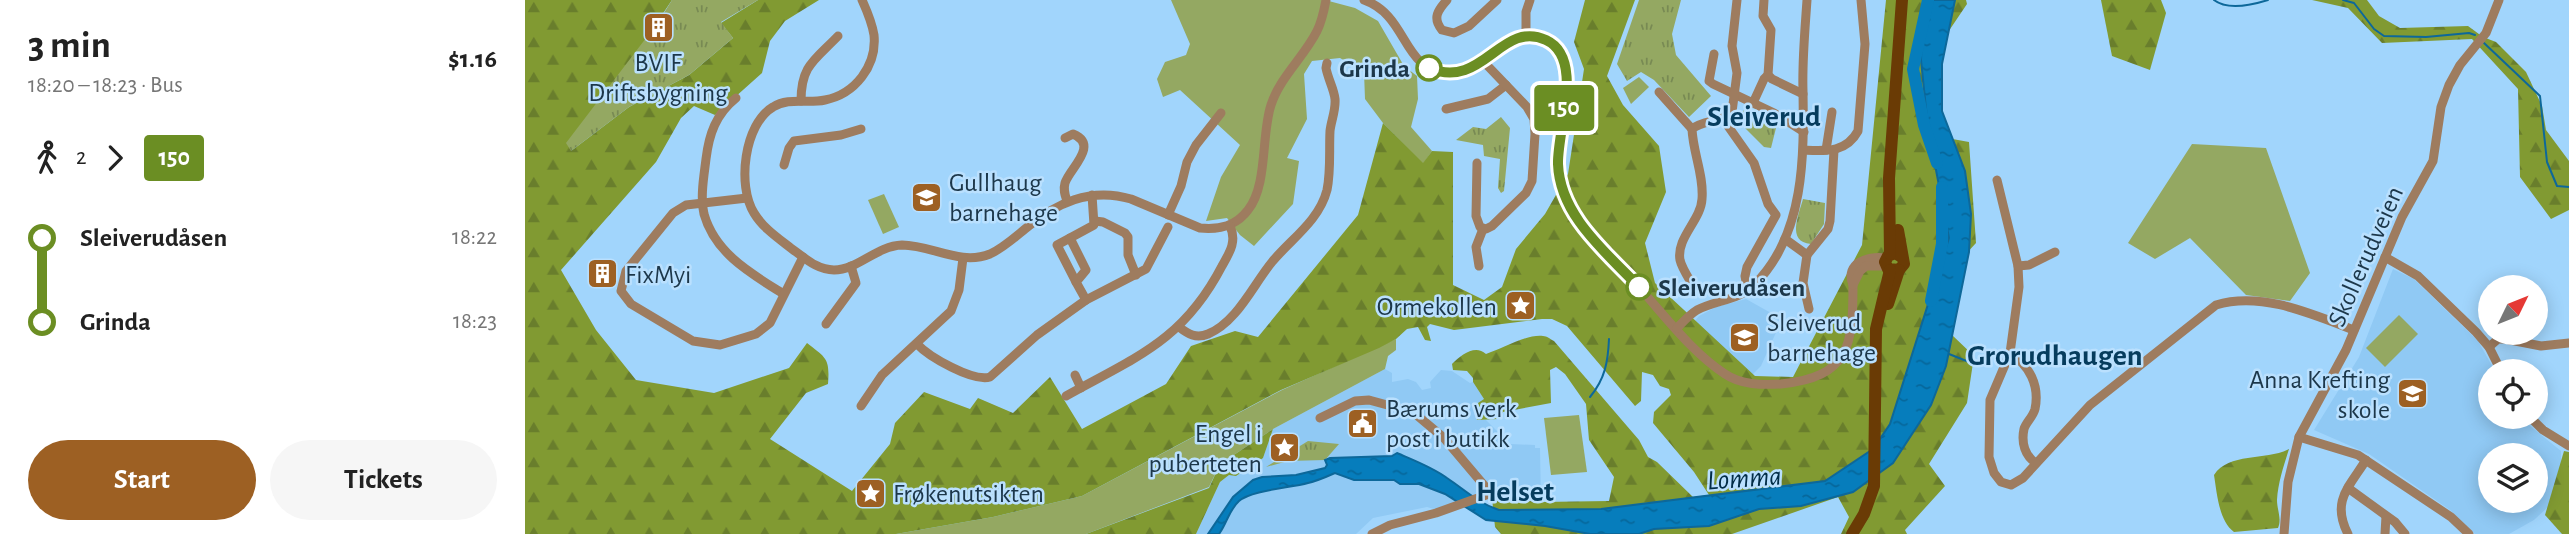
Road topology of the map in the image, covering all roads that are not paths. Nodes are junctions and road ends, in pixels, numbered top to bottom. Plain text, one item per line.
1 (862, 0) edge
2 (1326, 0) edge
3 (1364, 0) edge
4 (1447, 0) edge
5 (1497, 0) edge
6 (1530, 0) edge
7 (1737, 0) edge
8 (1764, 0) edge
9 (1807, 0) edge
10 (1861, 0) edge
11 (1902, 0) edge
12 (2499, 0) edge
13 (838, 36) dead end
14 (1526, 36) junction
15 (1714, 54) dead end
16 (1483, 61) junction
17 (1327, 63) dead end
18 (1768, 75) junction
19 (1506, 85) junction
20 (1659, 92) dead end
21 (1733, 94) junction
22 (1803, 94) junction
23 (736, 98) dead end
24 (801, 101) junction
25 (1753, 103) junction
26 (1446, 109) dead end
27 (1832, 112) dead end
28 (1221, 113) dead end
29 (1723, 119) junction
30 (861, 129) dead end
31 (1692, 129) junction
32 (1804, 132) junction
33 (1065, 138) dead end
34 (1804, 150) junction
35 (1830, 150) junction
36 (1477, 163) dead end
37 (784, 165) dead end
38 (1997, 180) dead end
39 (1092, 195) junction
40 (747, 198) junction
41 (1067, 201) junction
42 (703, 203) junction
43 (1168, 215) junction
44 (1095, 221) junction
45 (1230, 226) junction
46 (1168, 227) dead end
47 (1483, 229) junction
48 (1070, 238) junction
49 (1785, 239) junction
50 (2055, 252) dead end
51 (1807, 255) junction
52 (803, 257) junction
53 (2385, 257) junction
54 (963, 258) junction
55 (1892, 263) junction
56 (851, 266) junction
57 (1479, 266) dead end
58 (2018, 266) junction
59 (1136, 275) junction
60 (1076, 282) junction
61 (1695, 289) dead end
62 (1748, 291) junction
63 (782, 293) junction
64 (1086, 300) junction
65 (1809, 309) dead end
66 (826, 324) dead end
67 (1179, 327) junction
68 (1677, 328) junction
69 (2354, 330) junction
70 (917, 344) junction
71 (2489, 346) junction
72 (2568, 346) edge
73 (2010, 352) junction
74 (2495, 359) edge
75 (1075, 375) dead end
76 (1081, 388) junction
77 (1066, 396) dead end
78 (861, 406) dead end
79 (1319, 418) dead end
80 (2542, 429) edge
81 (2299, 436) junction
82 (2569, 446) edge
83 (2366, 460) junction
84 (2036, 463) junction
85 (2348, 488) junction
86 (2386, 516) junction
87 (1372, 534) edge
88 (1852, 534) edge
89 (2284, 534) edge
90 (2348, 534) edge
91 (2385, 534) edge
92 (2405, 534) edge
93 (2469, 534) edge

1 - 24 street
2 - 45 street
3 - 16 street
4 - 5 street
6 - 14 street
7 - 21 street
8 - 18 street
9 - 22 street
10 - 35 street
11 - 55 main road
12 - 53 street, Skollerudveien
13 - 24 street
14 - 16 street
14 - 68 street
15 - 21 street
16 - 19 street
17 - 67 street
18 - 22 street
18 - 25 street
19 - 26 street
19 - 47 street
20 - 31 street
21 - 25 street
21 - 29 street
22 - 32 street
23 - 42 street
24 - 40 street
25 - 32 street
27 - 35 street
28 - 43 street
29 - 31 street
29 - 62 street
30 - 37 street
31 - 61 street
32 - 34 street
33 - 41 street
34 - 35 street
34 - 49 street
35 - 51 street
36 - 47 street
38 - 58 street
39 - 41 street
39 - 43 street
39 - 44 street
40 - 42 street
40 - 52 street
41 - 54 street
42 - 63 street
42 - 63 street
43 - 45 street
44 - 48 street
44 - 59 street
45 - 67 street
46 - 59 street
47 - 57 street
48 - 60 street
48 - 60 street
49 - 51 street
49 - 62 street
50 - 58 street
51 - 65 street
52 - 56 street
52 - 63 street
53 - 69 street, Skollerudveien
53 - 71 street
54 - 56 street
54 - 70 street
55 - 68 street
55 - 88 main road
56 - 66 street
58 - 73 street
59 - 64 street
60 - 64 street
62 - 68 street
64 - 70 street
67 - 76 street
69 - 81 street, Skollerudveien
69 - 84 street
70 - 78 street
71 - 72 street
71 - 74 street
73 - 84 street
73 - 84 street
75 - 76 street
76 - 77 street
79 - 87 street
80 - 82 street
81 - 83 street
81 - 89 street, Skollerudveien
83 - 85 street
83 - 93 street
85 - 86 street
85 - 90 street
86 - 91 street
86 - 92 street

